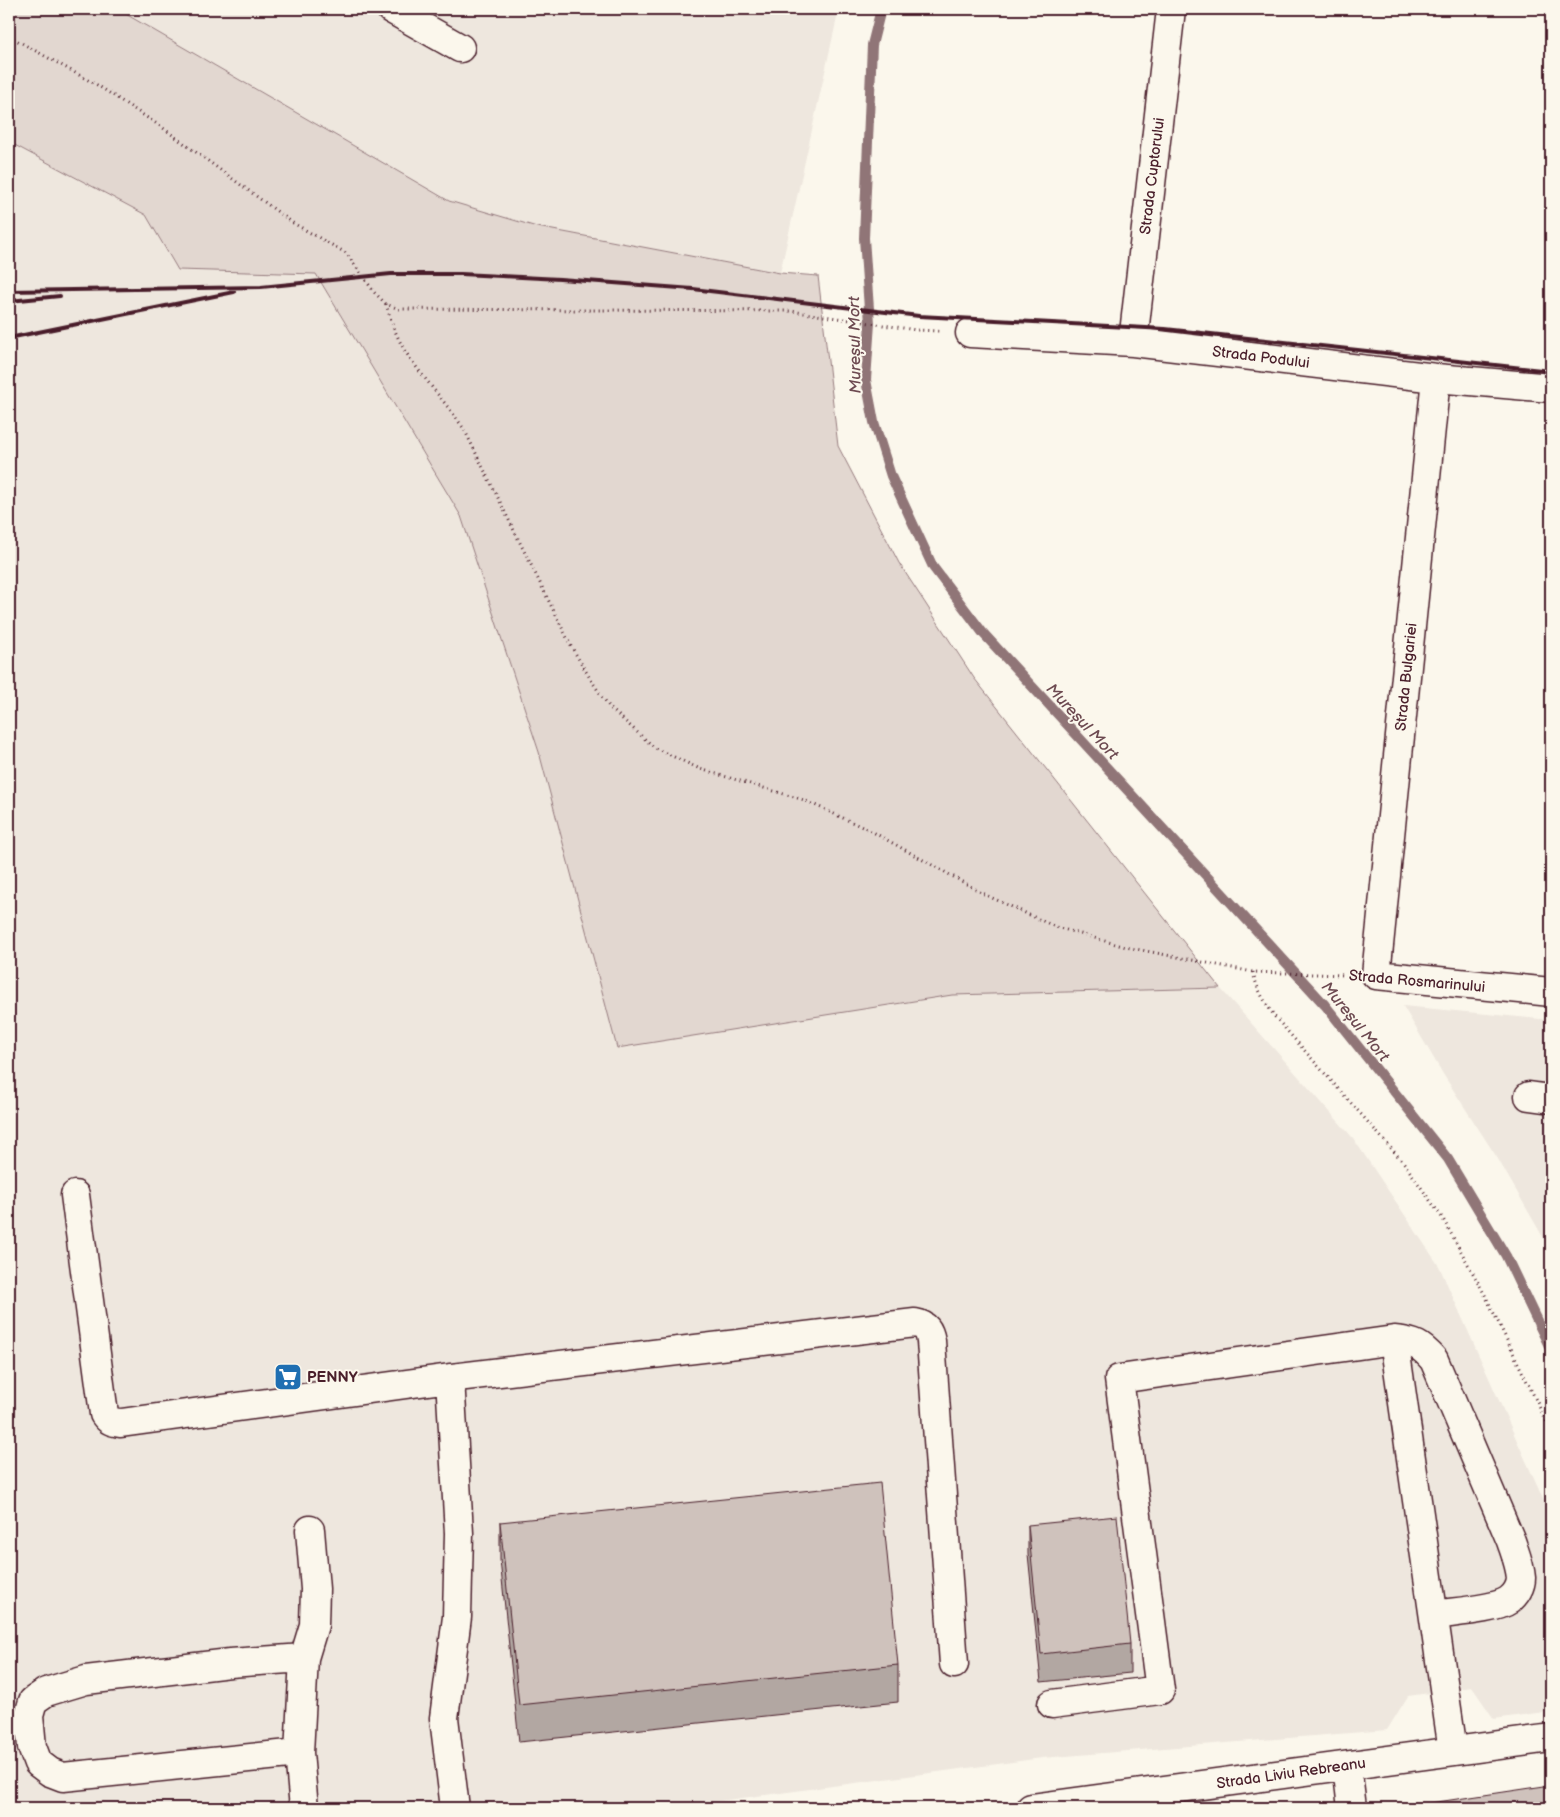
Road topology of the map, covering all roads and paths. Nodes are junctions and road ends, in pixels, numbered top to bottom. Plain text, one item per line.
1 (391, 9) edge
2 (1171, 9) edge
3 (9, 36) edge
4 (460, 48) dead end
5 (386, 304) junction
6 (970, 333) joint
7 (1133, 342) junction
8 (1436, 378) junction
9 (1551, 388) edge
10 (1253, 972) junction
11 (1376, 975) junction
12 (1551, 992) edge
13 (75, 1195) dead end
14 (1394, 1340) junction
15 (450, 1378) junction
16 (1551, 1431) edge
17 (310, 1530) dead end
18 (1434, 1615) junction
19 (304, 1658) junction
20 (954, 1664) dead end
21 (1052, 1704) dead end
22 (1551, 1738) edge
23 (1453, 1751) junction
24 (299, 1753) junction
25 (1347, 1766) junction
26 (304, 1808) edge
27 (455, 1808) edge
28 (1031, 1808) edge
29 (1352, 1808) edge

1 - 4 street
2 - 7 street, Strada Cuptorului
3 - 5 path
5 - 6 path
5 - 10 path, Strada Rosmarinului
6 - 7 street, Strada Podului
7 - 8 street, Strada Podului
8 - 9 street, Strada Podului
8 - 11 street, Strada Bulgariei
10 - 11 path, Strada Rosmarinului
10 - 16 path
11 - 12 street, Strada Rosmarinului
13 - 15 street
14 - 18 street
14 - 18 street
14 - 21 street
15 - 20 street
15 - 27 street
17 - 19 street
18 - 23 street
19 - 24 street
19 - 24 street
22 - 23 street, Strada Liviu Rebreanu
23 - 25 street, Strada Liviu Rebreanu
24 - 26 street
25 - 28 street, Strada Liviu Rebreanu
25 - 29 street

